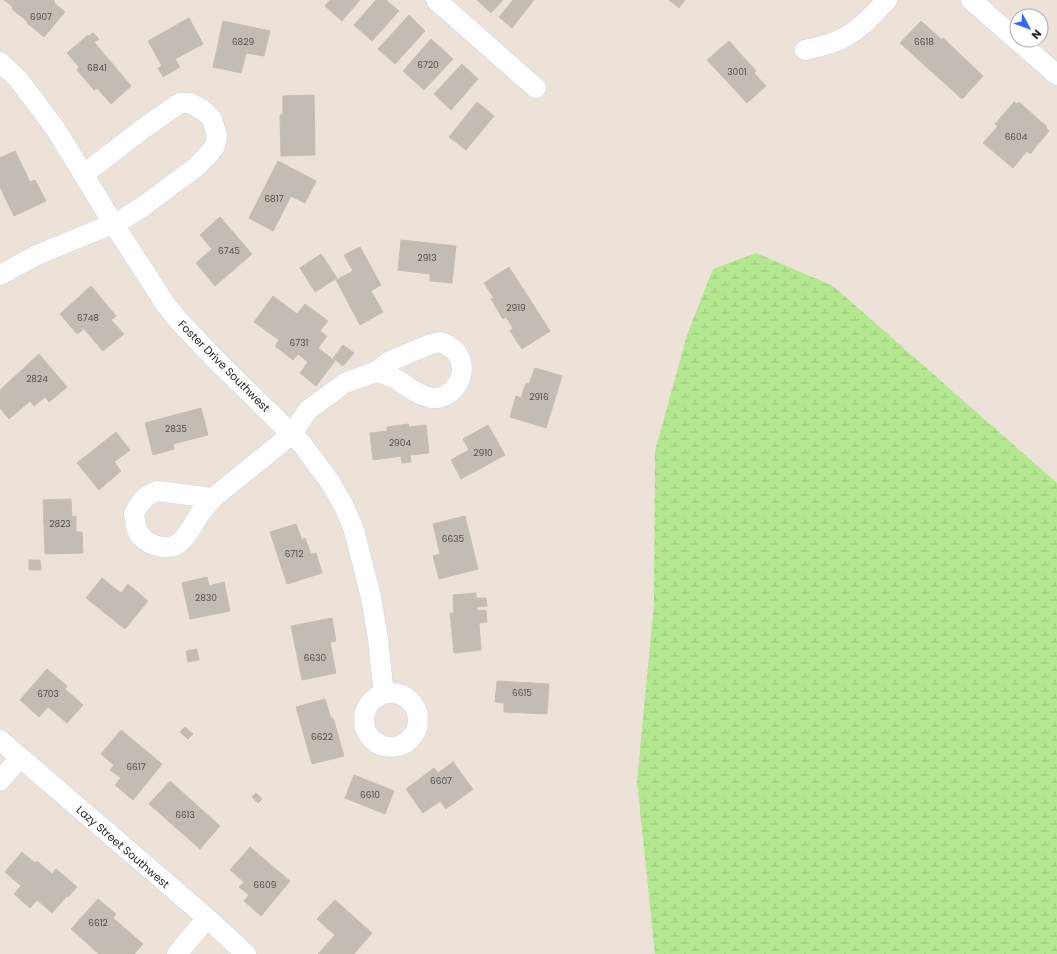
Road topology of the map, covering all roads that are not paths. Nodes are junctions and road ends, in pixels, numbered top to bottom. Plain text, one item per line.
1 (436, 0) edge
2 (887, 0) edge
3 (972, 0) edge
4 (805, 50) dead end
5 (0, 62) edge
6 (1057, 75) edge
7 (536, 88) dead end
8 (84, 174) junction
9 (113, 223) junction
10 (0, 275) edge
11 (375, 372) dead end
12 (292, 434) junction
13 (213, 498) dead end
14 (384, 694) dead end
15 (0, 740) edge
16 (20, 758) junction
17 (0, 781) edge
18 (207, 918) junction
19 (177, 954) edge
20 (246, 954) edge

1 - 7 street
2 - 4 street
3 - 6 street
5 - 8 street, Foster Drive Southwest
8 - 9 street, Foster Drive Southwest
8 - 9 street
9 - 10 street
9 - 12 street, Foster Drive Southwest
11 - 12 street
12 - 13 street
12 - 14 street, Foster Drive Southwest
15 - 16 street, Lazy Street Southwest
16 - 17 street
16 - 18 street, Lazy Street Southwest
18 - 19 street
18 - 20 street, Lazy Street Southwest

